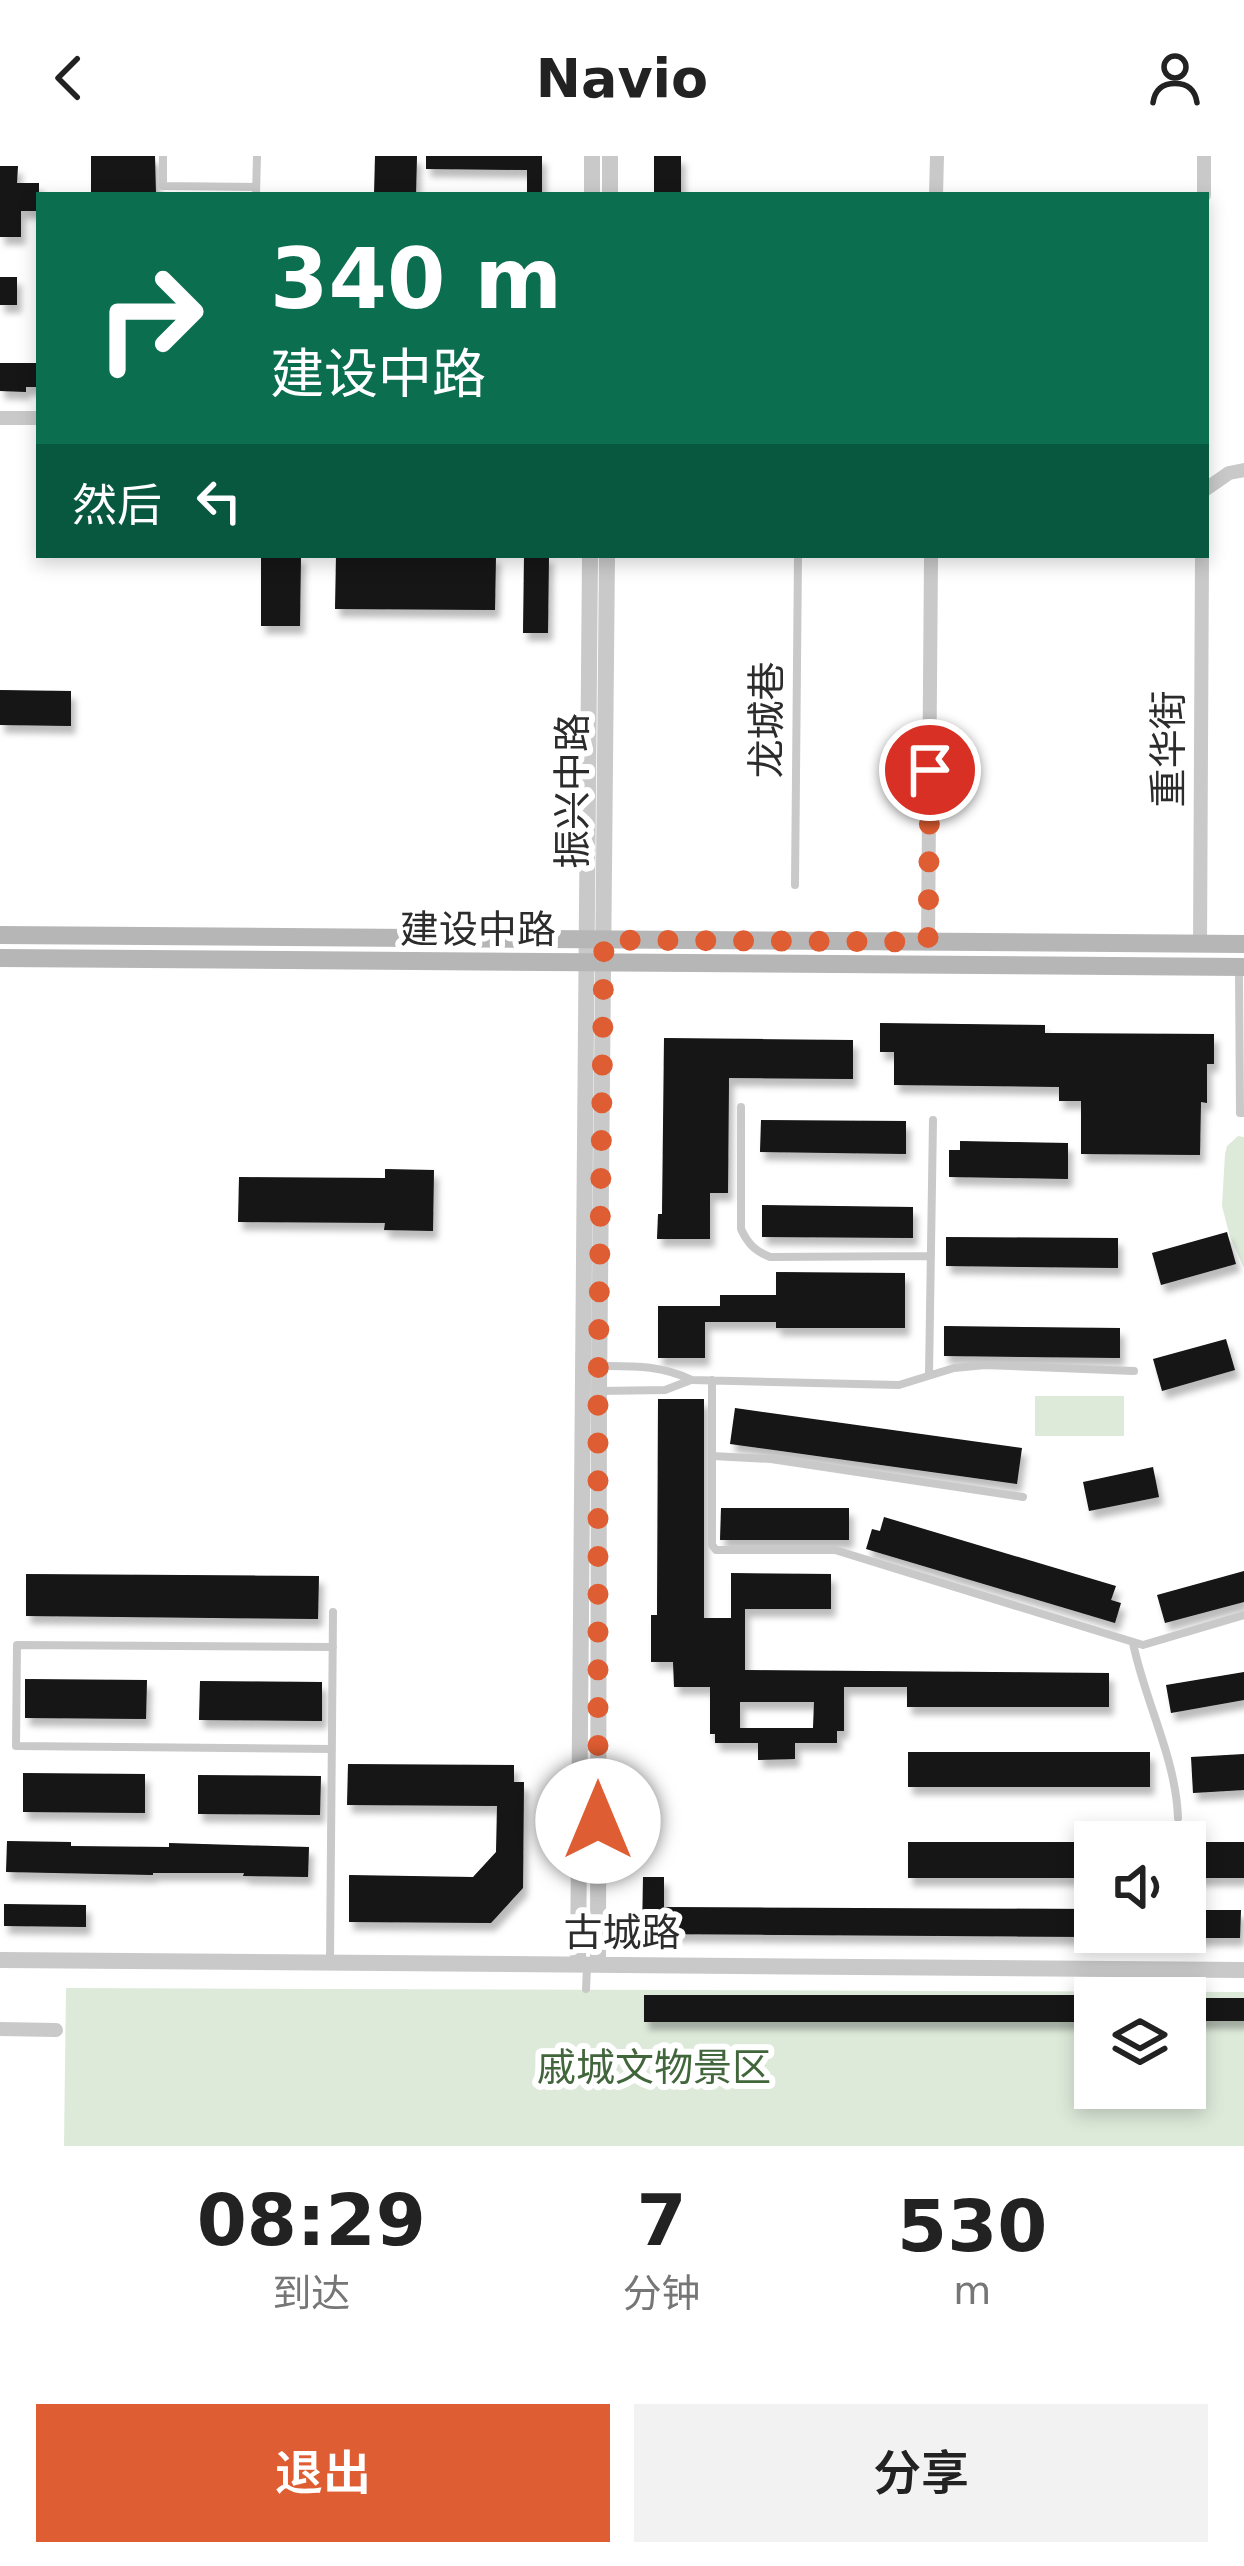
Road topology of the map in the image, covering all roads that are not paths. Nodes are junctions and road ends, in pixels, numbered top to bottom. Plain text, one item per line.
1 (163, 156) edge
2 (256, 156) edge
3 (592, 156) edge
4 (610, 156) edge
5 (937, 156) edge
6 (1204, 156) edge
7 (256, 191) edge
8 (592, 192) edge
9 (610, 192) edge
10 (936, 192) edge
11 (1204, 192) edge
12 (0, 418) edge
13 (36, 418) edge
14 (1244, 470) edge
15 (1209, 487) edge
16 (590, 558) edge
17 (607, 558) edge
18 (797, 558) edge
19 (931, 558) edge
20 (1202, 558) edge
21 (795, 885) dead end
22 (0, 935) edge
23 (596, 940) junction
24 (928, 942) junction
25 (1200, 944) junction
26 (1244, 944) edge
27 (0, 958) edge
28 (595, 962) junction
29 (1242, 968) edge
30 (741, 1107) dead end
31 (1243, 1114) edge
32 (933, 1120) dead end
33 (931, 1256) junction
34 (599, 1366) junction
35 (1134, 1371) dead end
36 (929, 1375) junction
37 (692, 1380) junction
38 (712, 1380) junction
39 (598, 1391) junction
40 (712, 1456) junction
41 (1023, 1497) dead end
42 (333, 1612) dead end
43 (1244, 1615) edge
44 (1133, 1642) junction
45 (333, 1647) junction
46 (332, 1749) junction
47 (1178, 1819) dead end
48 (0, 1960) edge
49 (330, 1962) junction
50 (588, 1964) junction
51 (1244, 1970) edge
52 (586, 1989) dead end
53 (0, 2029) edge
54 (56, 2030) dead end

1 - 7 lane
2 - 7 lane
3 - 8 street
4 - 9 street
5 - 10 street
6 - 11 street
12 - 13 street
14 - 15 street
16 - 23 street, 振兴中路
17 - 23 street, 振兴中路
18 - 21 lane, 龙城巷
19 - 24 street
20 - 25 street, 重华街
22 - 23 main road, 建设中路
23 - 24 main road, 建设中路
23 - 28 street, 振兴中路
24 - 25 main road, 建设中路
25 - 26 main road, 建设中路
27 - 28 main road, 建设中路
28 - 29 main road, 建设中路
28 - 34 street, 振兴中路
28 - 50 street, 振兴中路
29 - 31 lane
30 - 33 lane
32 - 33 lane
33 - 36 lane
34 - 37 lane
34 - 39 street, 振兴中路
35 - 36 lane
36 - 38 lane
37 - 38 lane
37 - 39 lane
38 - 40 lane
39 - 50 street, 振兴中路
40 - 41 lane
40 - 44 lane
42 - 45 lane
43 - 44 lane
44 - 47 lane
45 - 46 lane
45 - 46 lane
46 - 49 lane
48 - 49 street, 古城路
49 - 50 street, 古城路
50 - 51 street, 古城路
50 - 52 lane
53 - 54 street

